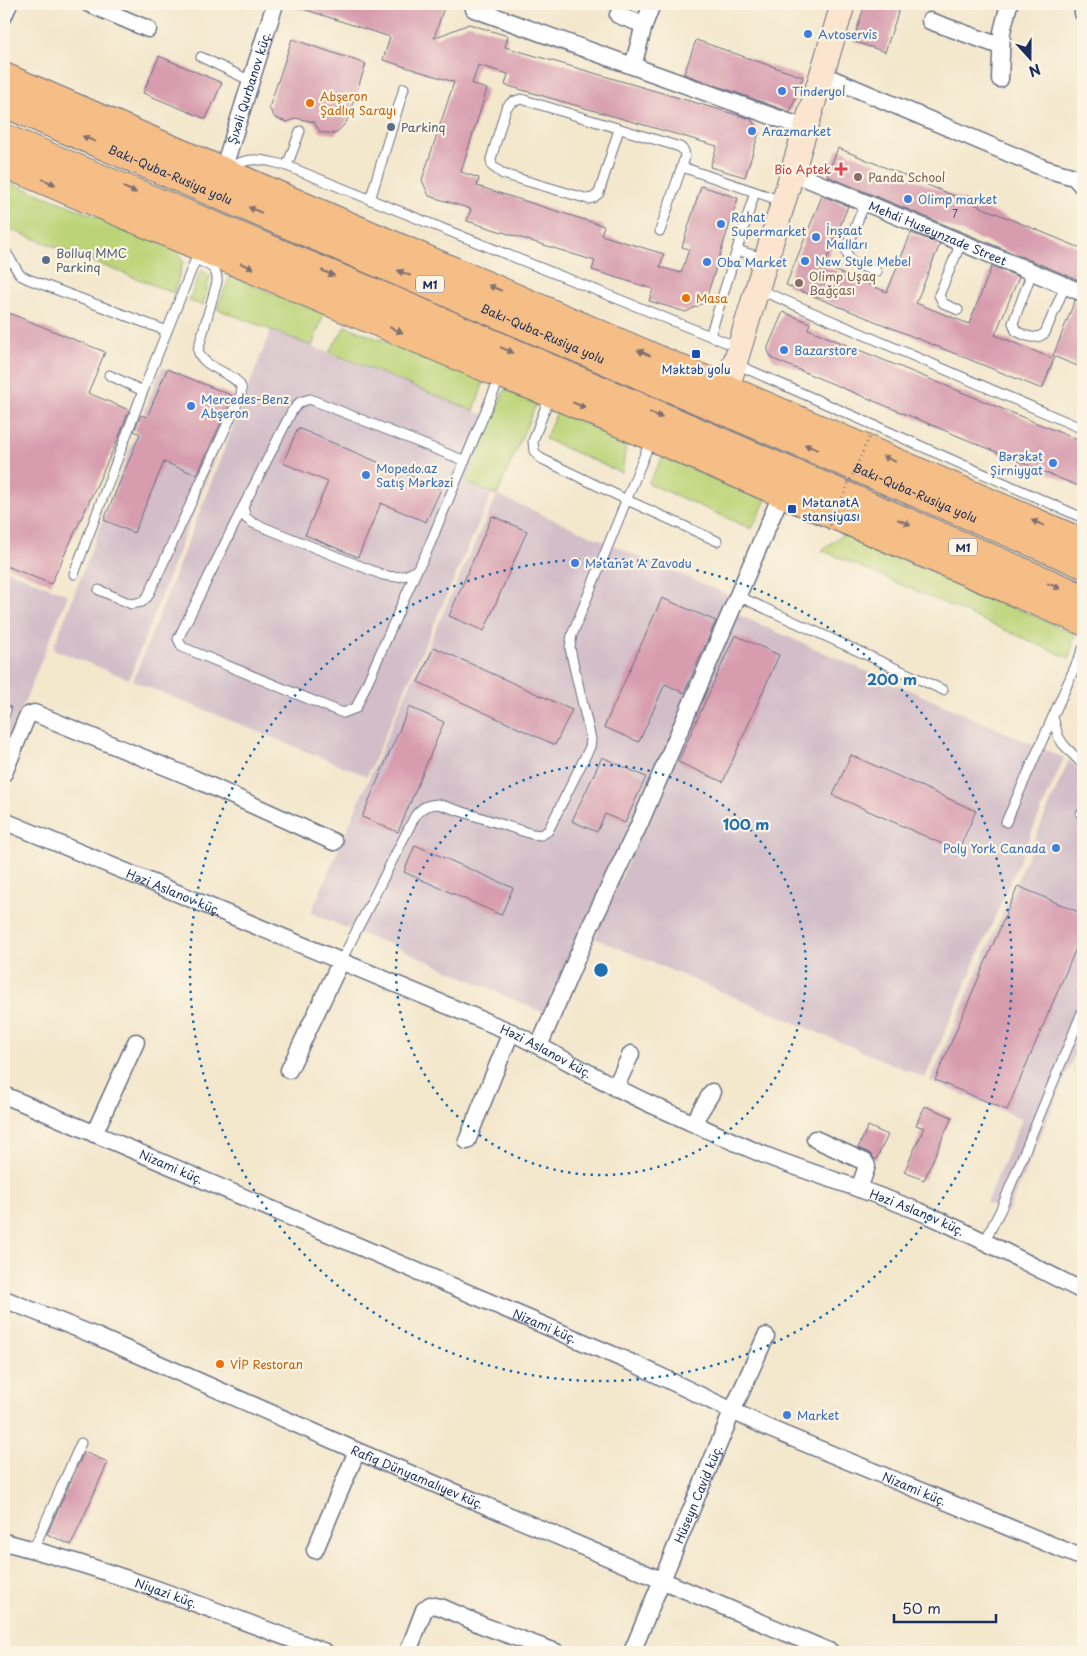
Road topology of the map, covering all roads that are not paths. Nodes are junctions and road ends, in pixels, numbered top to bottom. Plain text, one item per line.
1 (9, 4) edge
2 (89, 4) edge
3 (275, 4) edge
4 (652, 4) edge
5 (843, 4) edge
6 (1009, 4) edge
7 (1083, 4) edge
8 (474, 9) dead end
9 (1083, 13) edge
10 (4, 14) edge
11 (618, 15) dead end
12 (930, 21) dead end
13 (644, 25) junction
14 (148, 29) dead end
15 (1000, 46) junction
16 (201, 57) dead end
17 (633, 66) junction
18 (821, 74) junction
19 (4, 77) edge
20 (1000, 79) dead end
21 (251, 81) junction
22 (404, 88) dead end
23 (4, 103) edge
24 (805, 128) junction
25 (619, 129) junction
26 (300, 131) dead end
27 (4, 138) edge
28 (4, 163) edge
29 (287, 166) junction
30 (682, 167) junction
31 (223, 170) junction
32 (791, 172) junction
33 (1083, 187) edge
34 (755, 192) junction
35 (370, 200) junction
36 (783, 201) junction
37 (865, 203) junction
38 (660, 231) dead end
39 (232, 233) junction
40 (961, 243) junction
41 (4, 249) edge
42 (737, 250) junction
43 (198, 253) junction
44 (766, 259) junction
45 (876, 272) dead end
46 (1032, 272) junction
47 (1066, 286) junction
48 (758, 289) junction
49 (1083, 293) edge
50 (344, 308) junction
51 (958, 310) dead end
52 (167, 331) junction
53 (710, 336) junction
54 (738, 355) junction
55 (501, 374) junction
56 (109, 375) dead end
57 (727, 390) junction
58 (143, 391) junction
59 (551, 393) junction
60 (1083, 430) edge
61 (652, 436) junction
62 (465, 461) junction
63 (782, 493) junction
64 (627, 500) junction
65 (243, 507) junction
66 (1083, 518) edge
67 (718, 541) dead end
68 (1083, 543) edge
69 (1083, 564) edge
70 (417, 569) junction
71 (74, 574) dead end
72 (98, 590) dead end
73 (738, 596) junction
74 (1083, 598) edge
75 (1083, 621) edge
76 (1083, 649) edge
77 (943, 690) dead end
78 (1053, 716) junction
79 (1083, 765) edge
80 (4, 773) edge
81 (4, 821) edge
82 (1006, 822) dead end
83 (334, 842) dead end
84 (341, 961) junction
85 (1083, 1010) edge
86 (511, 1032) junction
87 (136, 1042) dead end
88 (539, 1046) junction
89 (631, 1054) dead end
90 (289, 1070) dead end
91 (615, 1088) junction
92 (712, 1092) dead end
93 (4, 1095) edge
94 (693, 1123) junction
95 (94, 1134) junction
96 (815, 1139) dead end
97 (467, 1141) dead end
98 (859, 1189) junction
99 (985, 1241) junction
100 (1083, 1291) edge
101 (4, 1299) edge
102 (766, 1336) dead end
103 (732, 1412) junction
104 (81, 1443) dead end
105 (357, 1451) junction
106 (4, 1542) edge
107 (33, 1550) junction
108 (315, 1550) dead end
109 (1083, 1558) edge
110 (662, 1582) junction
111 (325, 1652) edge
112 (408, 1652) edge
113 (556, 1652) edge
114 (632, 1652) edge
115 (831, 1652) edge

1 - 10 street
2 - 14 street
3 - 21 street, Şıxəli Qurbanov küç.
4 - 13 street
5 - 18 street
6 - 15 street
7 - 9 street
8 - 17 street
11 - 13 street
12 - 15 street
13 - 17 street
15 - 20 street
16 - 21 lane
17 - 24 street
18 - 24 street
18 - 33 street
19 - 31 highway
21 - 31 street, Şıxəli Qurbanov küç.
22 - 35 lane
69 -> 23 highway, Bakı-Quba-Rusiya yolu / M1
24 - 32 street
25 - 25 lane
25 - 30 lane
26 - 29 lane
27 -> 39 highway, M1
28 -> 43 highway
29 - 31 lane
29 - 35 lane
30 - 34 lane
30 - 38 lane
57 -> 31 highway
32 - 36 street
32 - 37 street, Mehdi Huseynzadе Street
34 - 36 lane
34 - 42 lane
35 - 53 lane
36 - 44 street
37 - 40 street, Mehdi Huseynzadе Street
37 - 45 lane
39 - 50 highway
39 -> 74 highway, M1
40 - 46 street, Mehdi Huseynzadе Street
40 - 51 lane
41 - 52 lane
42 - 44 lane
42 - 53 lane
43 -> 50 highway
43 - 52 lane
43 - 72 lane
44 - 48 street
46 - 47 street, Mehdi Huseynzadе Street
46 - 47 lane
47 - 49 street, Mehdi Huseynzadе Street
48 - 54 street
48 - 60 lane
50 -> 55 highway
52 - 58 lane
53 - 54 lane
54 - 57 street
54 - 66 lane
55 - 59 highway
55 - 62 lane
56 - 58 lane
68 -> 57 highway
58 - 71 lane
59 -> 61 highway
59 - 64 lane
61 - 63 highway
61 - 64 lane
62 - 65 lane
62 - 70 lane
63 - 73 street
63 - 75 highway
64 - 67 lane
64 - 84 lane
65 - 70 lane
65 - 70 lane
73 - 77 lane
73 - 88 street
76 - 78 lane
78 - 79 lane
78 - 82 lane
80 - 83 street
81 - 84 street, Həzi Aslanov küç.
84 - 86 street, Həzi Aslanov küç.
84 - 90 street
85 - 99 lane
86 - 88 street, Həzi Aslanov küç.
86 - 97 street
87 - 95 street
88 - 91 street, Həzi Aslanov küç.
89 - 91 street
91 - 94 street, Həzi Aslanov küç.
92 - 94 street
93 - 95 street, Nizami küç.
94 - 98 street, Həzi Aslanov küç.
95 - 103 street, Nizami küç.
96 - 98 street
98 - 99 street, Həzi Aslanov küç.
99 - 100 street, Həzi Aslanov küç.
101 - 105 street, Rafiq Dünyamalıyev küç.
102 - 103 street, Hüseyn Cavid küç.
103 - 109 street, Nizami küç.
103 - 110 street, Hüseyn Cavid küç.
104 - 107 lane
105 - 108 street
105 - 110 street, Rafiq Dünyamalıyev küç.
106 - 107 street, Niyazi küç.
107 - 111 street, Niyazi küç.
110 - 114 street, Hüseyn Cavid küç.
110 - 115 street, Rafiq Dünyamalıyev küç.
112 - 113 street

